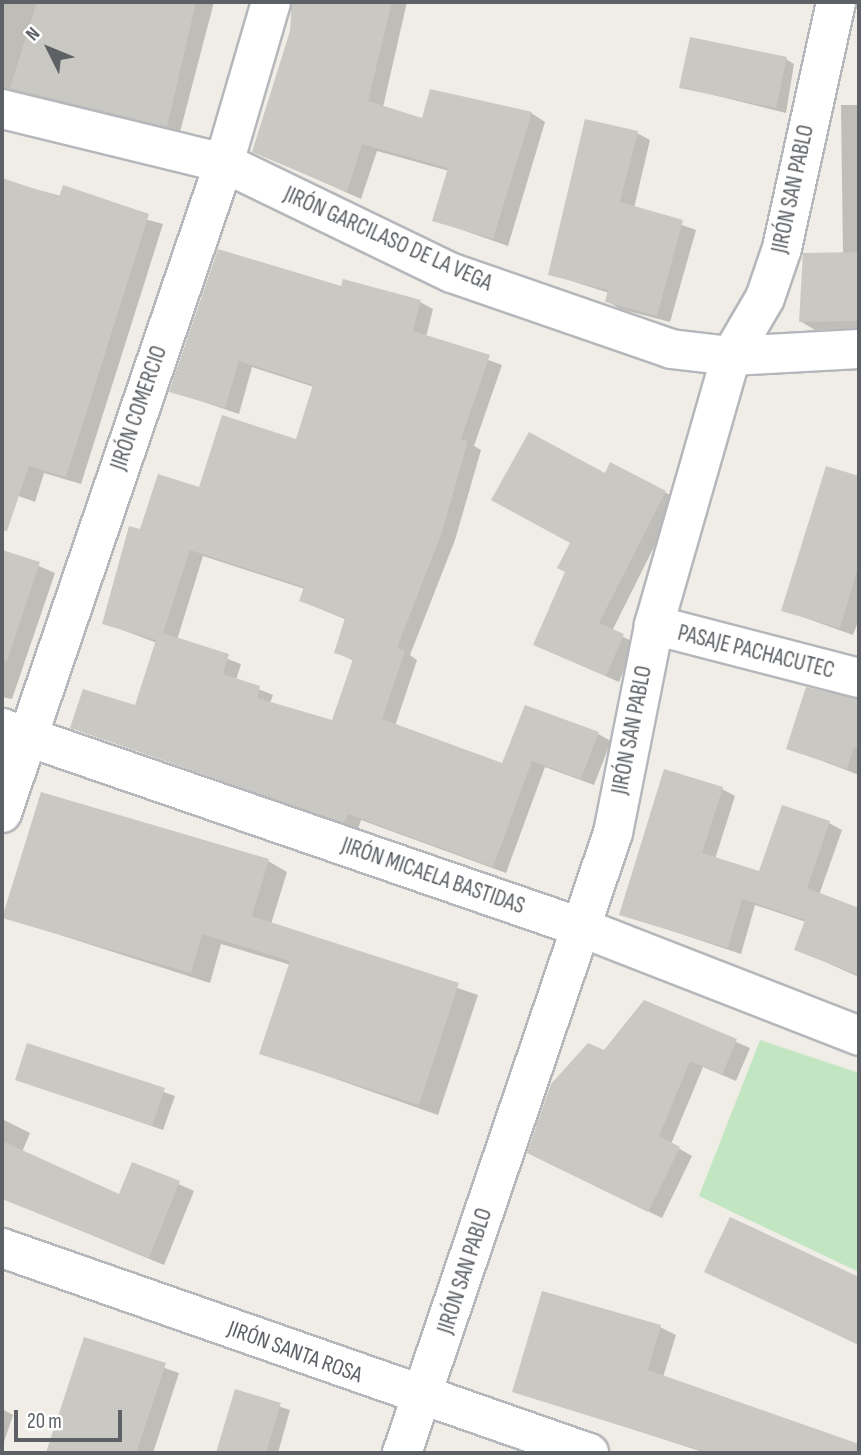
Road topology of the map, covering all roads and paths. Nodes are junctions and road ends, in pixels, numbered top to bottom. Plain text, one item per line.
1 (271, 2) edge
2 (836, 2) edge
3 (2, 109) edge
4 (224, 163) junction
5 (859, 349) edge
6 (731, 356) junction
7 (654, 625) junction
8 (859, 678) edge
9 (13, 731) edge
10 (2, 813) edge
11 (580, 927) junction
12 (859, 1036) edge
13 (2, 1248) edge
14 (424, 1398) junction
15 (402, 1453) edge
16 (589, 1453) edge

1 - 4 street, JIRÓN COMERCIO
2 - 6 street, JIRÓN SAN PABLO
3 - 4 street, JIRÓN GARCILASO DE LA VEGA
4 - 6 street, JIRÓN GARCILASO DE LA VEGA
4 - 9 street, JIRÓN COMERCIO
5 - 6 street, JIRÓN GARCILASO DE LA VEGA
6 - 7 street, JIRÓN SAN PABLO
7 - 8 street, PASAJE PACHACUTEC
7 - 11 street, JIRÓN SAN PABLO
9 - 10 street, JIRÓN COMERCIO
9 - 11 street, JIRÓN MICAELA BASTIDAS
11 - 12 street, JIRÓN MICAELA BASTIDAS
11 - 14 street, JIRÓN SAN PABLO
13 - 14 street, JIRÓN SANTA ROSA
14 - 15 street, JIRÓN SAN PABLO
14 - 16 street, JIRÓN SANTA ROSA

